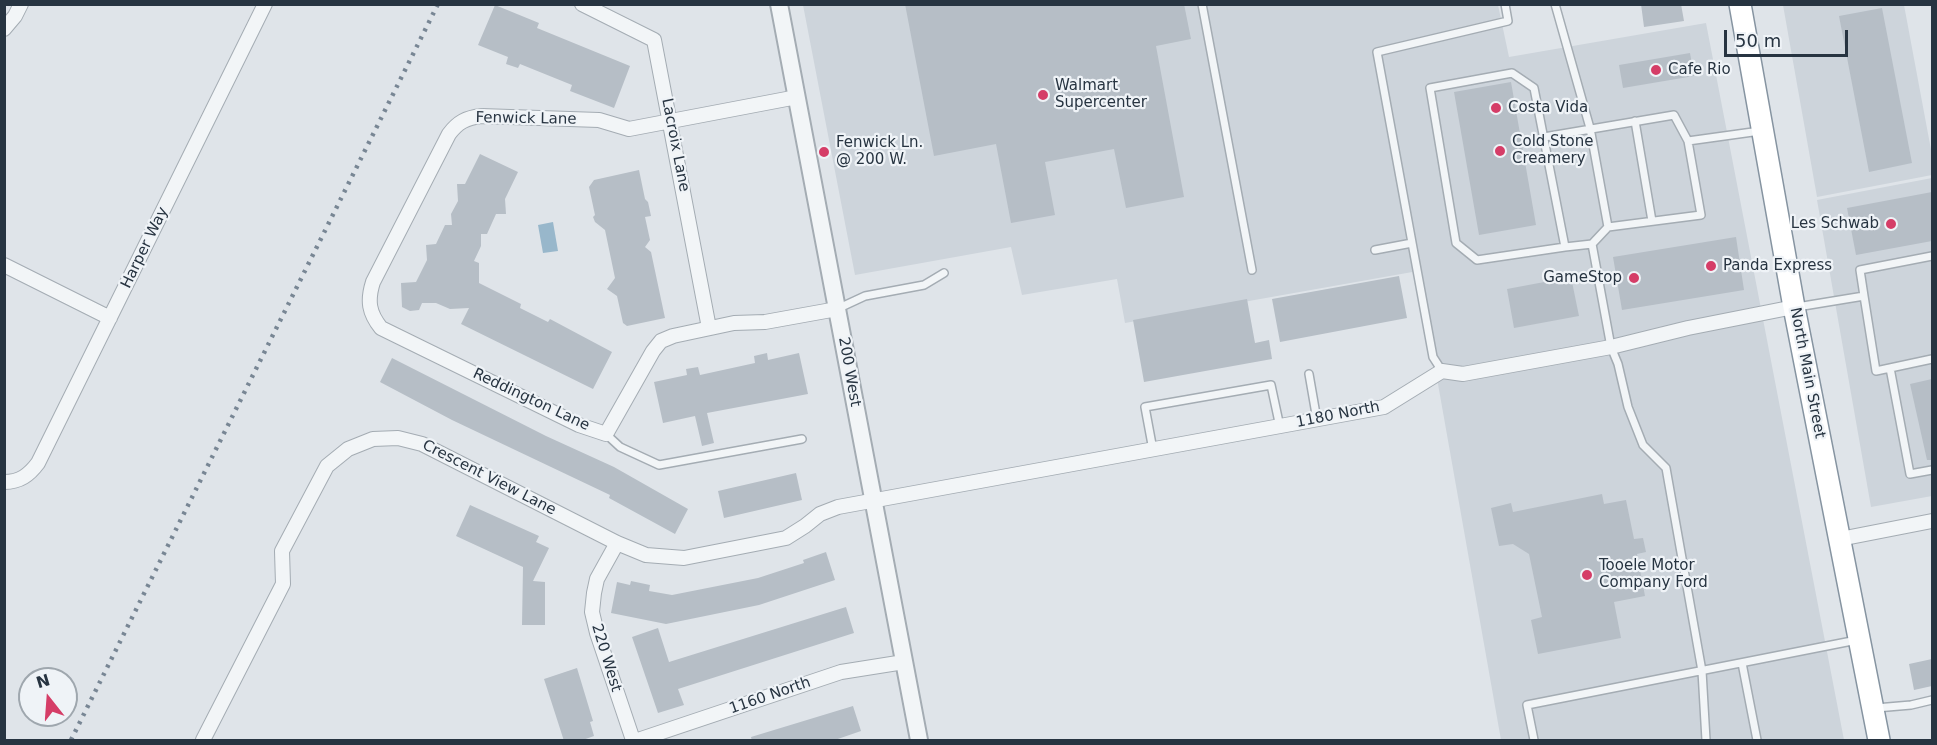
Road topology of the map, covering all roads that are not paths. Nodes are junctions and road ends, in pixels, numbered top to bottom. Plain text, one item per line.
1 (21, 4) edge
2 (266, 4) edge
3 (582, 4) edge
4 (779, 4) edge
5 (1202, 4) edge
6 (1556, 4) edge
7 (1740, 4) edge
8 (1506, 5) edge
9 (4, 29) edge
10 (797, 97) junction
11 (1635, 121) junction
12 (670, 122) junction
13 (1590, 128) junction
14 (1762, 130) junction
15 (1544, 137) junction
16 (1688, 141) junction
17 (1652, 221) junction
18 (1608, 226) junction
19 (1412, 243) junction
20 (1592, 244) junction
21 (1565, 247) junction
22 (1375, 250) dead end
23 (1932, 256) edge
24 (4, 265) edge
25 (1252, 270) dead end
26 (944, 273) dead end
27 (1864, 296) junction
28 (369, 306) joint
29 (1794, 307) junction
30 (837, 309) junction
31 (110, 318) junction
32 (709, 328) junction
33 (1611, 347) junction
34 (1932, 359) edge
35 (1890, 368) junction
36 (1442, 371) junction
37 (1309, 374) dead end
38 (1317, 420) junction
39 (1280, 427) junction
40 (606, 434) junction
41 (802, 439) dead end
42 (1153, 450) junction
43 (1932, 470) edge
44 (9, 482) edge
45 (873, 501) junction
46 (1932, 521) edge
47 (1840, 539) junction
48 (617, 543) junction
49 (1860, 640) junction
50 (904, 662) junction
51 (1742, 663) junction
52 (1702, 671) junction
53 (1932, 700) edge
54 (1873, 708) junction
55 (204, 741) edge
56 (633, 741) edge
57 (638, 741) edge
58 (919, 741) edge
59 (1534, 741) edge
60 (1706, 741) edge
61 (1757, 741) edge
62 (1879, 741) edge

1 - 9 street
2 - 31 street, Harper Way
3 - 12 street, Lacroix Lane
4 - 10 street, 200 West
5 - 25 lane
6 - 13 lane
7 - 14 highway, North Main Street
8 - 19 lane
10 - 12 street, Fenwick Lane
10 - 30 street, 200 West
11 - 13 lane
11 - 16 lane
11 - 17 lane
12 - 28 street, Fenwick Lane
12 - 32 street, Lacroix Lane
13 - 15 lane
13 - 18 lane
14 - 16 lane
14 - 29 highway, North Main Street
15 - 21 lane
15 - 21 lane
16 - 17 lane
17 - 18 lane
18 - 20 lane
19 - 22 lane
19 - 36 lane
20 - 21 lane
20 - 33 lane
23 - 27 lane
24 - 31 street
26 - 30 lane
27 - 29 lane
27 - 35 lane
28 - 40 street, Reddington Lane
29 - 33 street
29 - 47 highway, North Main Street
30 - 32 street, Reddington Lane
30 - 45 street, 200 West
31 - 44 street, Harper Way
32 - 40 street, Reddington Lane
33 - 36 street
33 - 52 lane
34 - 35 lane
35 - 43 lane
36 - 38 street, 1180 North
37 - 38 lane
38 - 39 street, 1180 North
39 - 42 street, 1180 North
39 - 42 lane
40 - 41 lane
42 - 45 street, 1180 North
45 - 48 street, Crescent View Lane
45 - 50 street, 200 West
46 - 47 street
47 - 49 highway, North Main Street
48 - 55 street, Crescent View Lane
48 - 56 street, 220 West
49 - 51 lane
49 - 54 highway, North Main Street
50 - 57 street, 1160 North
50 - 58 street, 200 West
51 - 52 lane
51 - 61 lane
52 - 59 lane
52 - 60 lane
53 - 54 lane
54 - 62 highway, North Main Street

